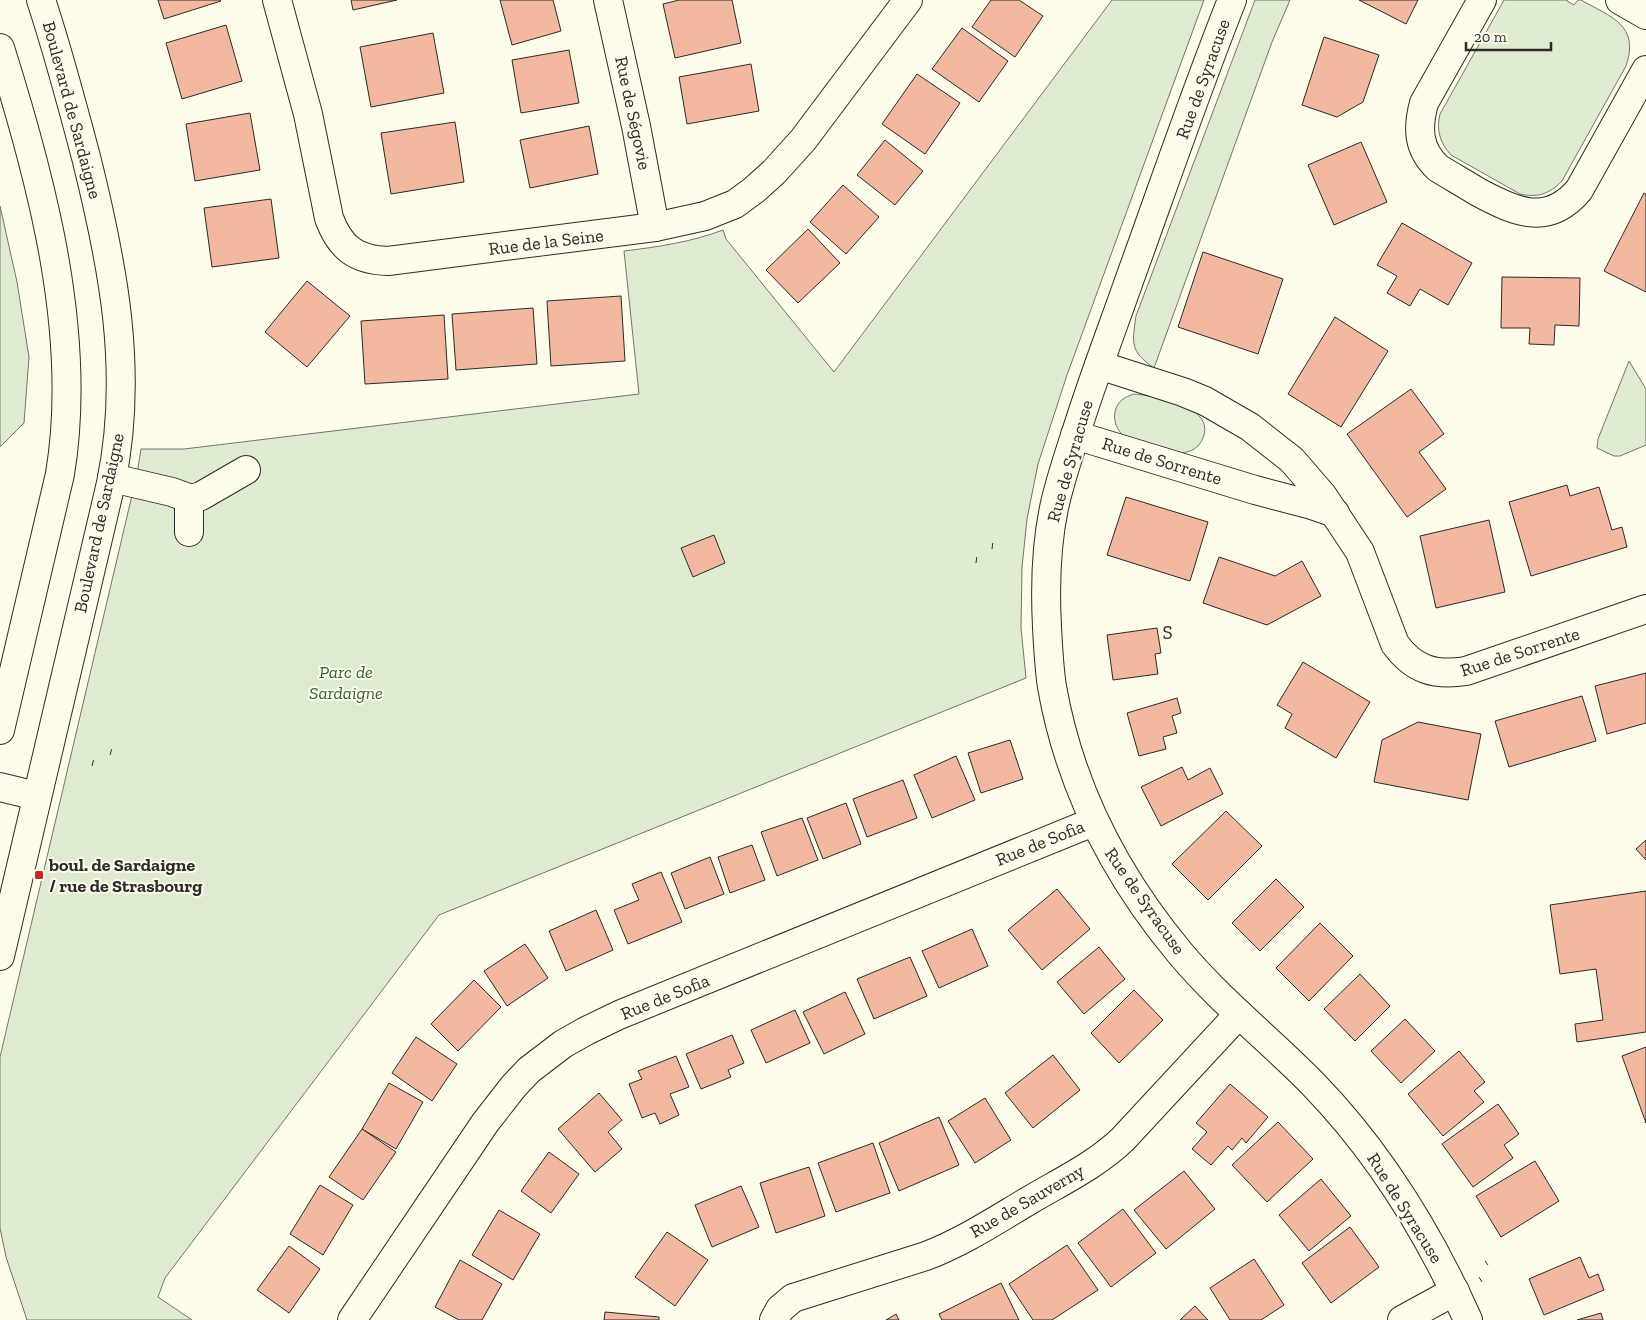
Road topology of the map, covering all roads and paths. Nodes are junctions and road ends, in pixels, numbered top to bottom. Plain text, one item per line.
1 (41, 0) edge
2 (277, 0) edge
3 (608, 0) edge
4 (908, 0) edge
5 (1232, 0) edge
6 (1482, 0) edge
7 (1620, 0) edge
8 (1646, 15) edge
9 (0, 48) edge
10 (1646, 70) edge
11 (655, 227) junction
12 (1099, 365) junction
13 (1075, 435) junction
14 (246, 470) dead end
15 (112, 478) junction
16 (188, 498) junction
17 (1335, 513) junction
18 (189, 532) dead end
19 (1646, 609) edge
20 (9, 660) edge
21 (0, 730) edge
22 (0, 787) edge
23 (37, 796) junction
24 (1093, 822) junction
25 (0, 956) edge
26 (1239, 1014) junction
27 (1455, 1291) junction
28 (352, 1320) edge
29 (774, 1320) edge
30 (1402, 1320) edge
31 (1468, 1320) edge

1 - 15 street, Boulevard de Sardaigne
2 - 11 street, Rue de la Seine
3 - 11 street, Rue de Ségovie
4 - 11 street, Rue de la Seine
5 - 12 street, Rue de Syracuse
6 - 10 street
7 - 8 street
9 - 20 street
12 - 13 street, Rue de Syracuse
12 - 17 street, Rue de Sorrente
13 - 17 street, Rue de Sorrente
13 - 24 street, Rue de Syracuse
14 - 16 street
15 - 16 street
15 - 23 street, Boulevard de Sardaigne
16 - 18 street
17 - 19 street, Rue de Sorrente
20 - 21 street
22 - 23 street
23 - 25 street, Boulevard de Sardaigne
24 - 26 street, Rue de Syracuse
24 - 28 street, Rue de Sofia
26 - 27 street, Rue de Syracuse
26 - 29 street, Rue de Sauverny
27 - 30 street
27 - 31 street, Rue de Syracuse

